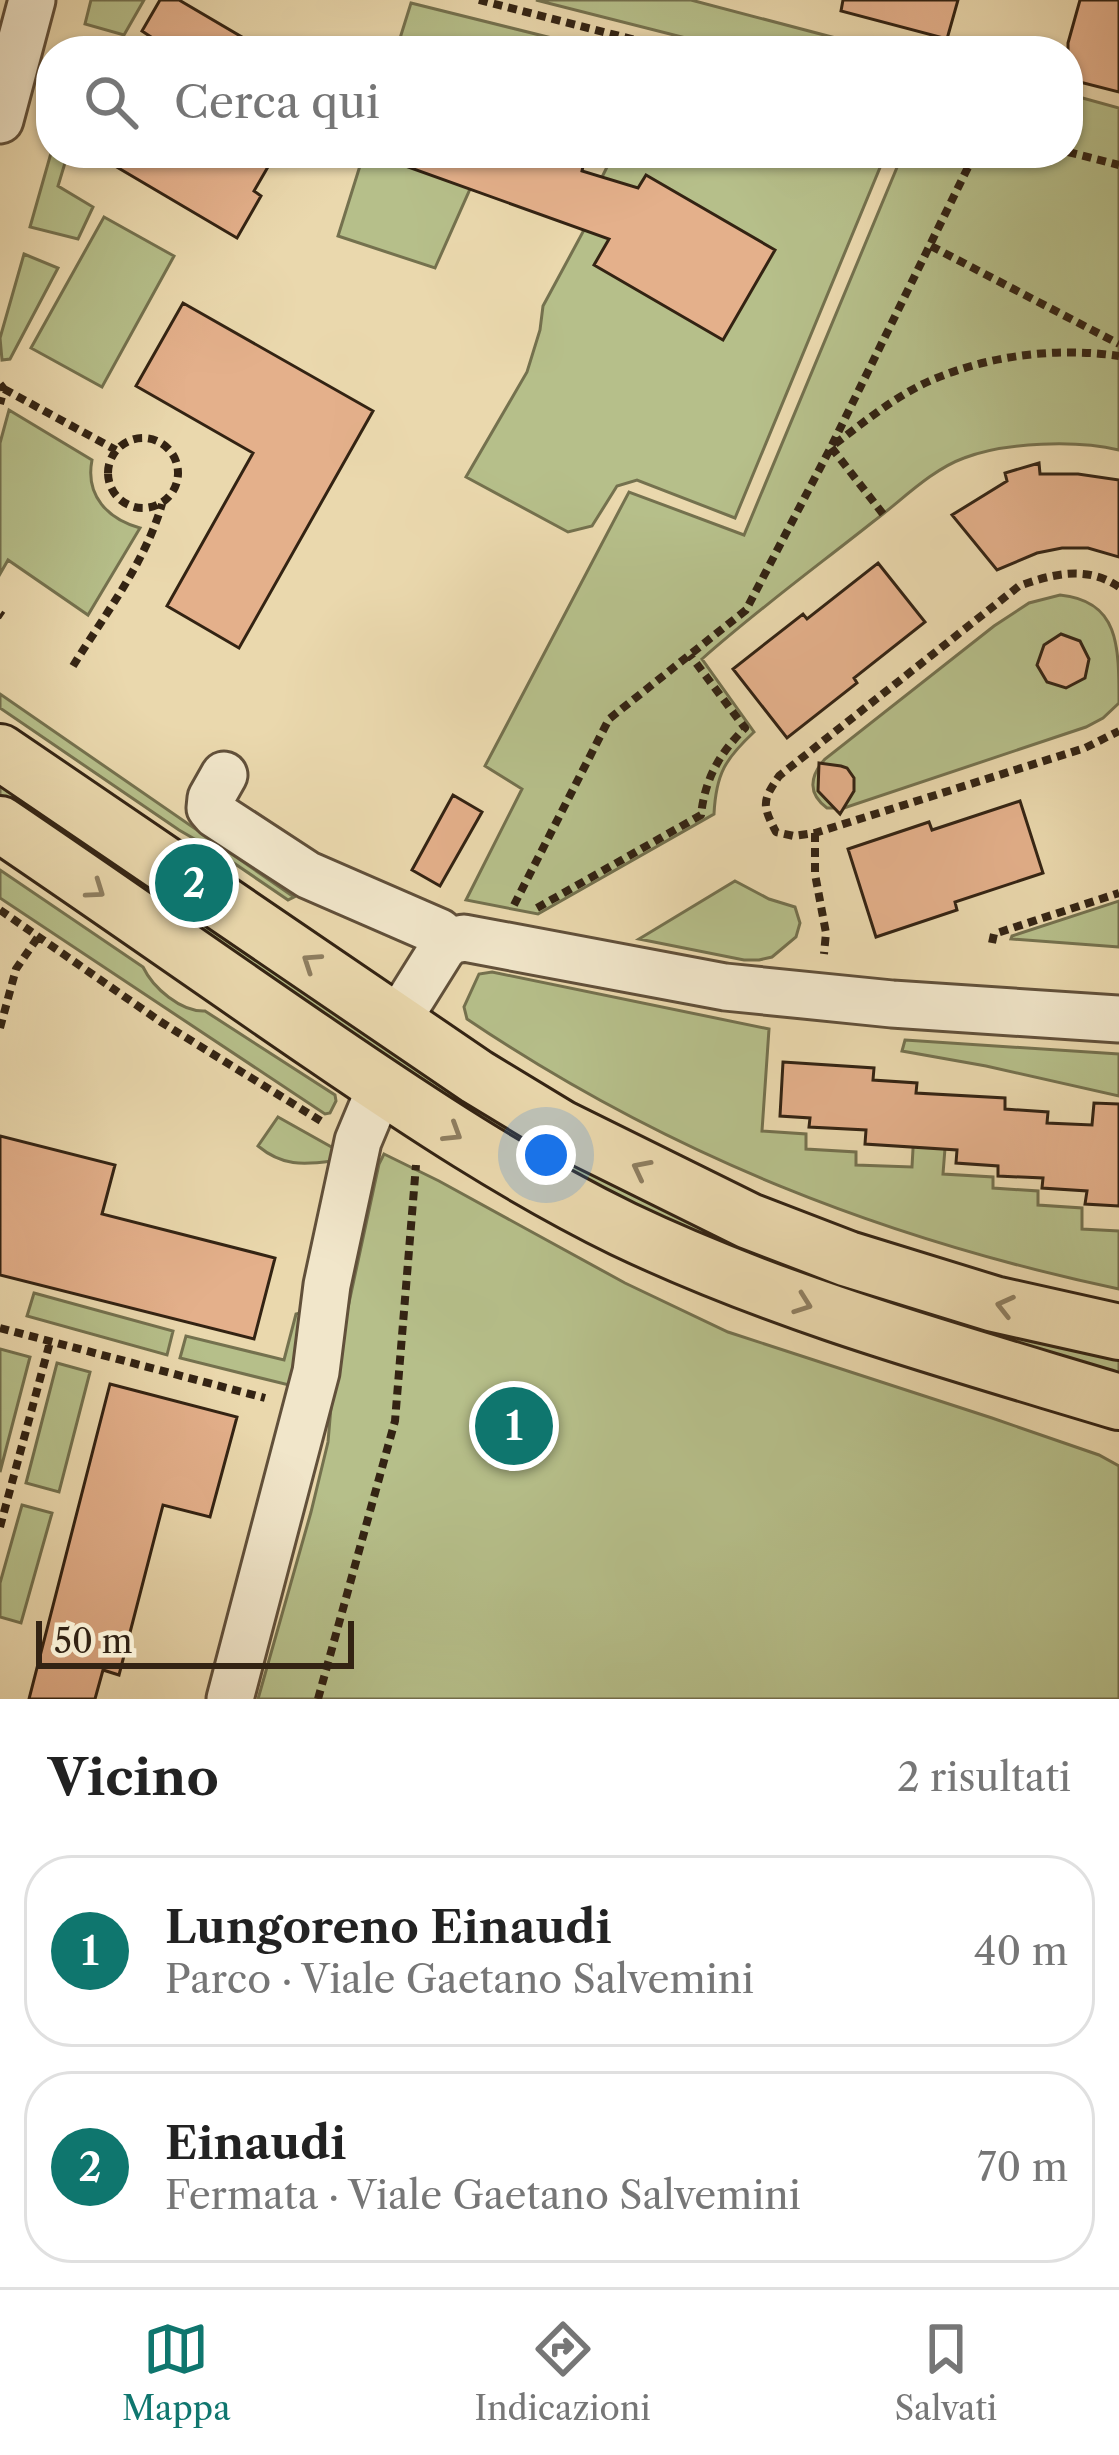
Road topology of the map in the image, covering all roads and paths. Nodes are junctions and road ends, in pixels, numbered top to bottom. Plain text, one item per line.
1 (32, 0) edge
2 (479, 0) edge
3 (619, 36) edge
4 (0, 120) edge
5 (1083, 156) edge
6 (1119, 165) edge
7 (968, 168) edge
8 (931, 246) junction
9 (1119, 344) edge
10 (1119, 356) edge
11 (2, 386) edge
12 (0, 404) edge
13 (831, 447) junction
14 (116, 450) junction
15 (163, 502) junction
16 (883, 514) dead end
17 (1119, 587) edge
18 (689, 655) junction
19 (73, 666) dead end
20 (1119, 731) edge
21 (0, 752) edge
22 (224, 775) dead end
23 (0, 824) edge
24 (814, 833) junction
25 (1119, 893) edge
26 (0, 910) edge
27 (526, 914) dead end
28 (507, 917) dead end
29 (38, 937) junction
30 (450, 941) junction
31 (992, 944) dead end
32 (820, 998) junction
33 (1119, 1019) edge
34 (397, 1021) junction
35 (0, 1028) edge
36 (380, 1086) junction
37 (428, 1117) junction
38 (326, 1124) dead end
39 (0, 1328) edge
40 (1119, 1332) edge
41 (50, 1342) junction
42 (1119, 1402) edge
43 (307, 1409) junction
44 (0, 1526) edge
45 (230, 1699) edge
46 (318, 1699) edge

1 - 4 street
2 - 3 path
5 - 6 path
7 - 8 path
8 - 9 path
8 - 13 path
10 - 13 path
11 - 12 path
11 - 14 path
13 - 16 path
13 - 18 path
14 - 15 path
14 - 15 path
15 - 19 path
17 - 24 path
18 - 27 path
18 - 28 path
20 - 24 path
34 -> 21 main road
22 - 30 street
23 -> 36 main road
24 - 32 path
25 - 31 path
26 - 29 path
29 - 35 path
29 - 38 path
30 - 32 street
30 - 34 street
32 - 33 street
40 -> 34 main road
36 - 37 main road
36 - 43 street
37 -> 42 main road
37 - 46 path
39 - 41 path
41 - 43 path
41 - 44 path
43 - 45 street

